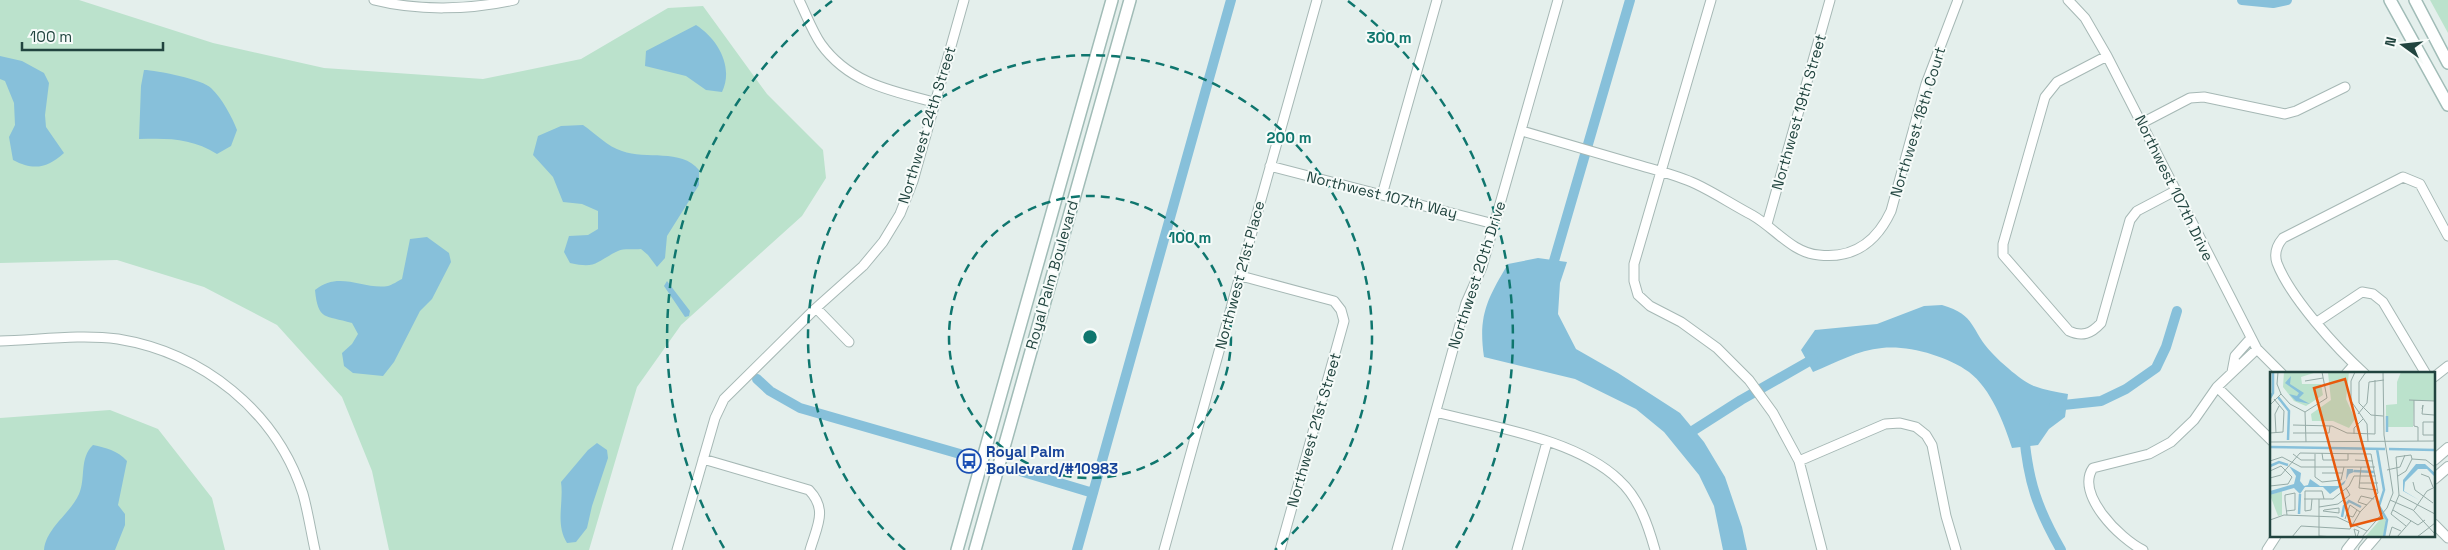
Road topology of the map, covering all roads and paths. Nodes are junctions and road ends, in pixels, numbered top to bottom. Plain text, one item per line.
1 (374, 0) edge
2 (514, 0) edge
3 (799, 0) edge
4 (964, 0) edge
5 (1112, 0) edge
6 (1130, 0) edge
7 (1317, 0) edge
8 (1437, 0) edge
9 (1558, 0) edge
10 (1710, 0) edge
11 (1830, 0) edge
12 (1958, 0) edge
13 (2068, 0) edge
14 (2390, 0) edge
15 (2415, 0) edge
16 (2107, 56) junction
17 (2448, 63) edge
18 (2345, 88) dead end
19 (934, 102) junction
20 (2448, 105) edge
21 (2142, 123) junction
22 (1522, 130) junction
23 (1270, 166) junction
24 (1661, 172) junction
25 (2175, 191) junction
26 (1382, 196) junction
27 (1494, 224) junction
28 (1768, 224) junction
29 (2448, 236) edge
30 (1241, 276) junction
31 (816, 308) junction
32 (2317, 322) junction
33 (2251, 338) junction
34 (0, 341) edge
35 (849, 342) dead end
36 (2257, 349) junction
37 (2354, 365) junction
38 (2448, 366) edge
39 (2232, 372) junction
40 (2280, 372) edge
41 (2348, 372) edge
42 (2363, 372) edge
43 (2425, 372) edge
44 (2436, 375) edge
45 (2217, 387) junction
46 (1436, 412) junction
47 (2270, 440) edge
48 (1547, 442) junction
49 (2448, 448) edge
50 (2436, 458) edge
51 (703, 460) junction
52 (1799, 460) junction
53 (2448, 467) edge
54 (2436, 477) edge
55 (2436, 526) edge
56 (2275, 538) edge
57 (2356, 538) edge
58 (2374, 538) edge
59 (2448, 538) edge
60 (315, 550) edge
61 (676, 550) edge
62 (810, 550) edge
63 (956, 550) edge
64 (974, 550) edge
65 (1164, 550) edge
66 (1280, 550) edge
67 (1397, 550) edge
68 (1517, 550) edge
69 (1655, 550) edge
70 (1822, 550) edge
71 (1956, 550) edge
72 (2143, 550) edge
73 (2267, 550) edge
74 (2347, 550) edge
75 (2364, 550) edge

1 - 2 street
3 - 19 street
4 - 19 street, Northwest 24th Street
5 - 63 main road, Royal Palm Boulevard
6 - 64 main road, Royal Palm Boulevard
7 - 23 street, Northwest 21st Place
8 - 26 street
9 - 22 street, Northwest 20th Drive
10 - 24 street
11 - 28 street, Northwest 19th Street
12 - 28 street, Northwest 18th Court
13 - 16 street, Northwest 107th Drive
14 - 20 main road
15 - 17 main road
16 - 21 street, Northwest 107th Drive
16 - 25 street
18 - 21 street
19 - 31 street, Northwest 24th Street
21 - 25 street, Northwest 107th Drive
22 - 24 street
22 - 27 street, Northwest 20th Drive
23 - 26 street, Northwest 107th Way
23 - 30 street, Northwest 21st Place
24 - 28 street
24 - 52 street
25 - 33 street, Northwest 107th Drive
26 - 27 street, Northwest 107th Way
27 - 46 street, Northwest 20th Drive
29 - 32 street
30 - 65 street, Northwest 21st Place
30 - 66 street, Northwest 21st Street
31 - 35 street
31 - 51 street, Northwest 24th Street
32 - 37 street
32 - 43 street
33 - 36 street, Northwest 107th Drive
33 - 39 street
34 - 60 street
36 - 39 street
36 - 40 street, Northwest 107th Drive
37 - 41 street
37 - 42 street
38 - 44 street
39 - 45 street
45 - 47 street
45 - 72 street
46 - 48 street
46 - 67 street, Northwest 20th Drive
48 - 68 street
48 - 69 street
49 - 50 street
51 - 61 street, Northwest 24th Street
51 - 62 street
52 - 70 street
52 - 71 street
53 - 54 street
55 - 59 street
56 - 73 street
57 - 74 street
58 - 75 street

